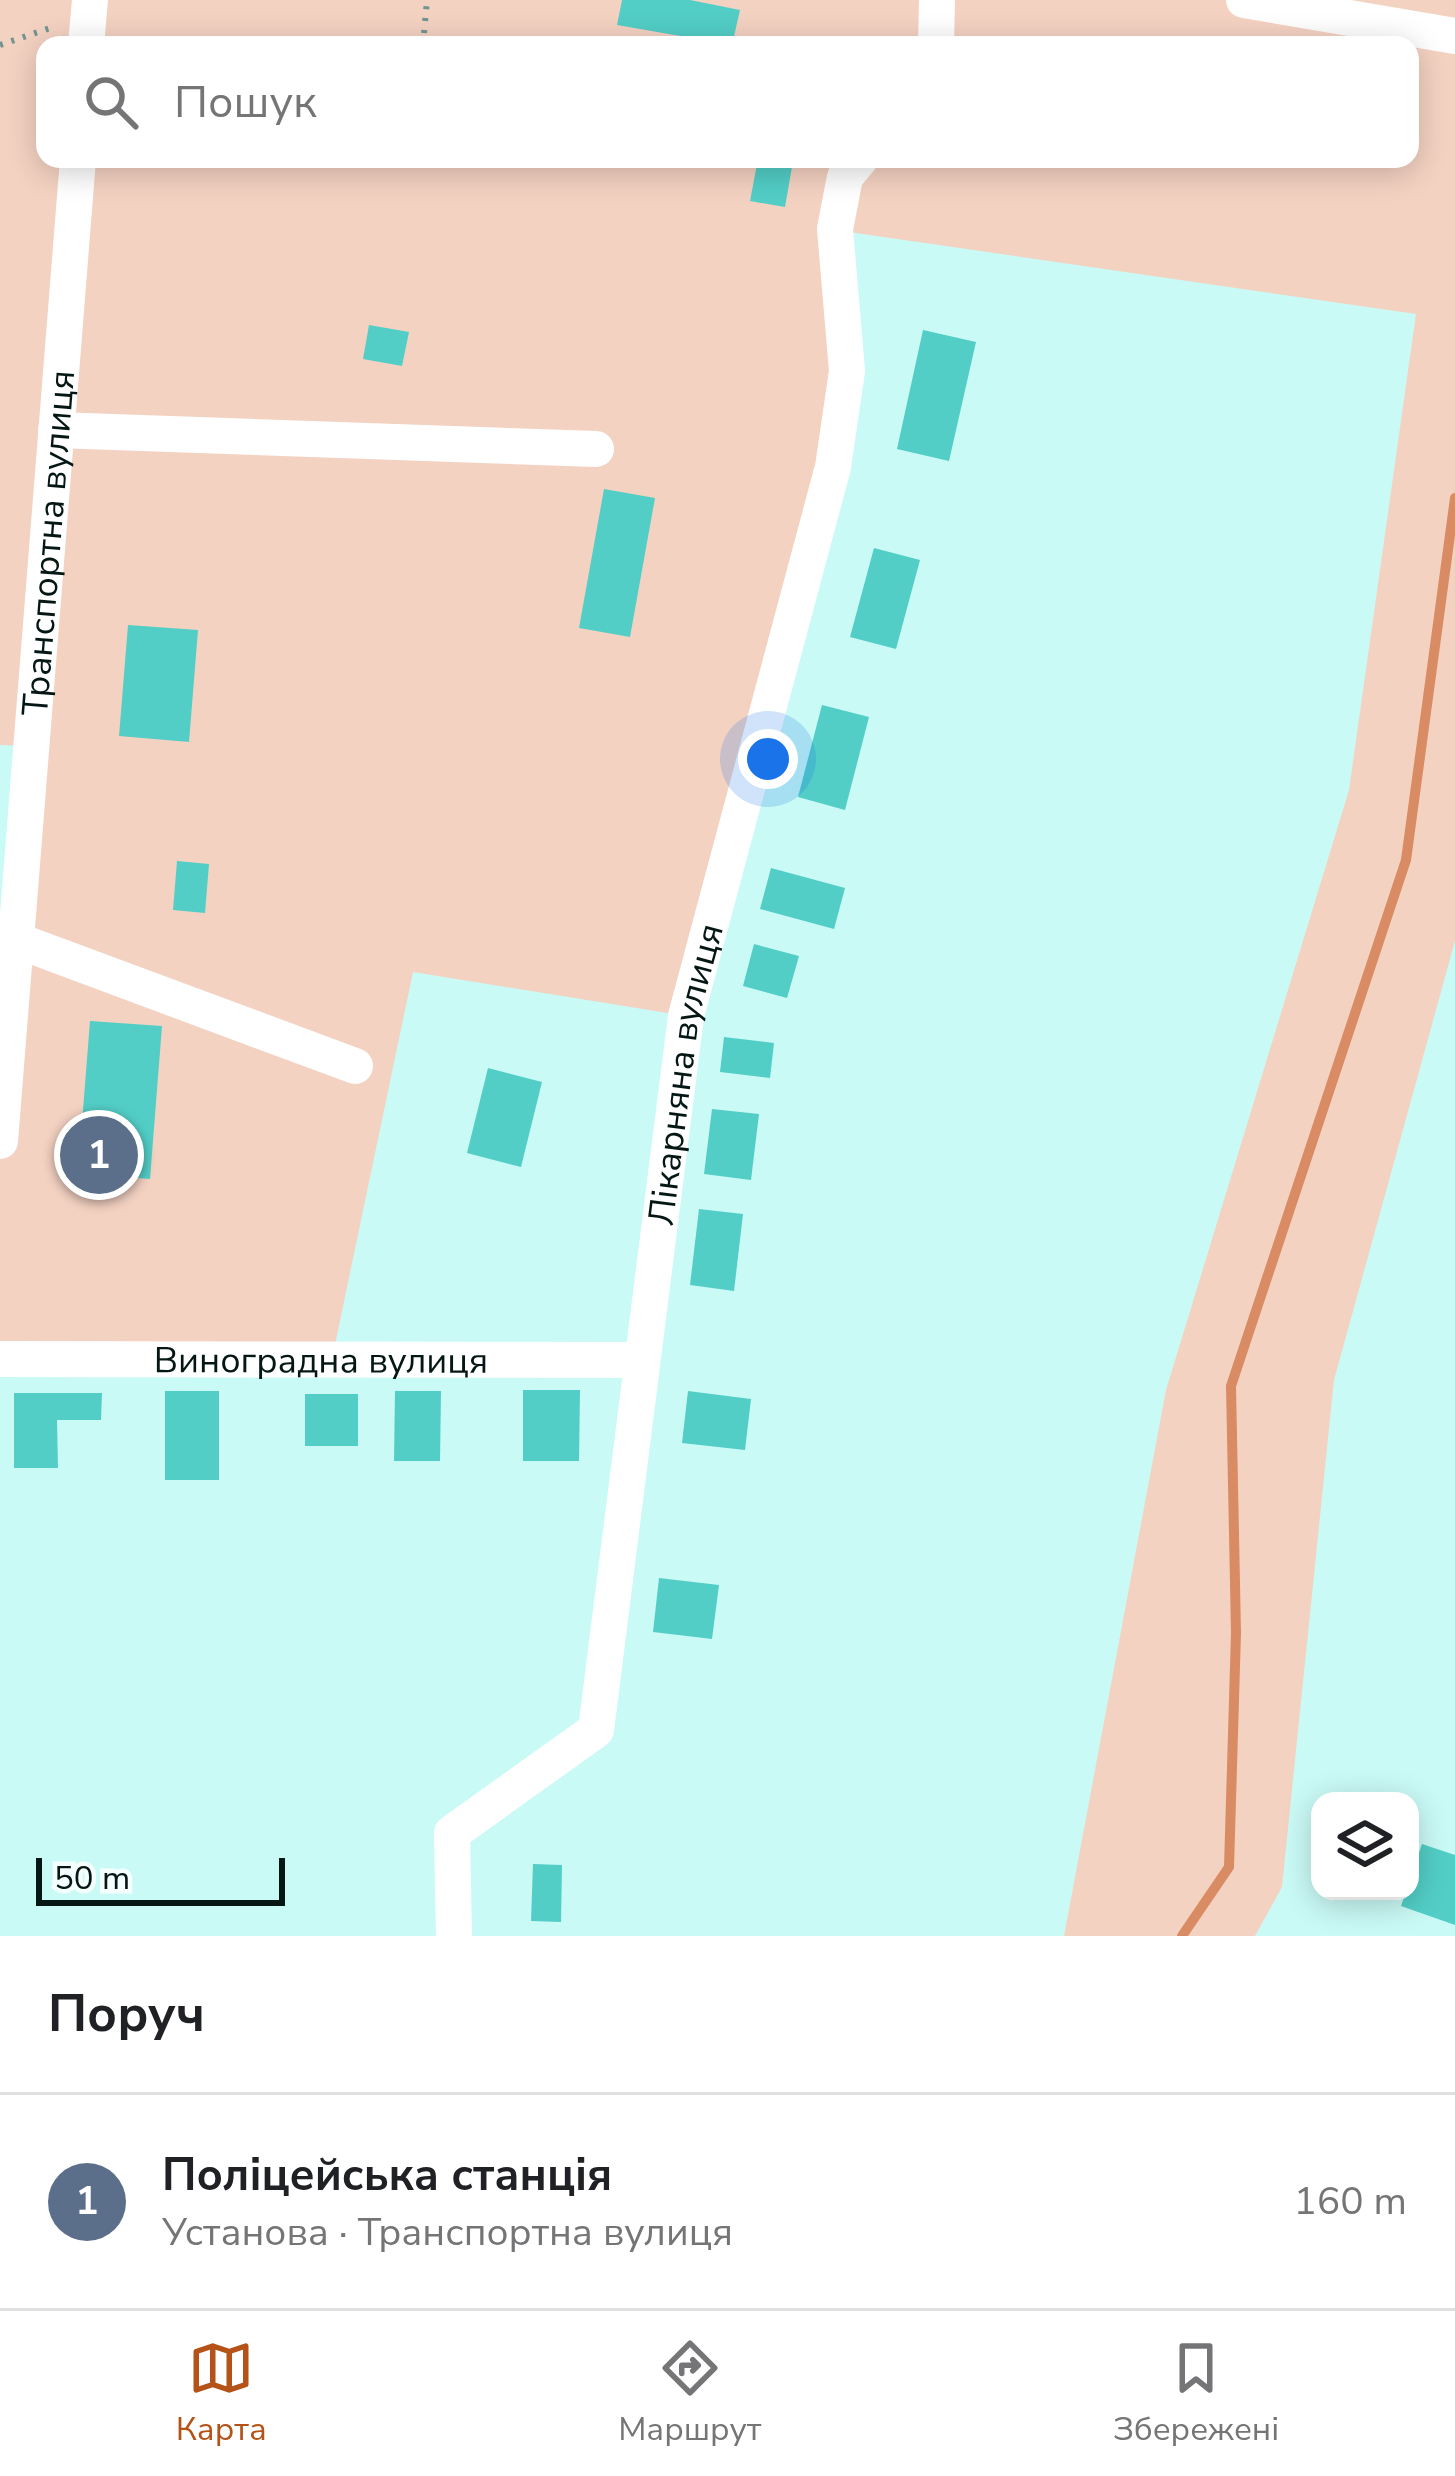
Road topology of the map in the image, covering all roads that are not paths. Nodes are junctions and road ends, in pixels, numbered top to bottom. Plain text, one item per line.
1 (937, 0) edge
2 (1244, 0) edge
3 (90, 3) edge
4 (87, 36) edge
5 (936, 36) edge
6 (1449, 36) edge
7 (77, 168) edge
8 (852, 168) edge
9 (56, 430) junction
10 (596, 449) dead end
11 (16, 745) edge
12 (16, 940) junction
13 (355, 1066) dead end
14 (0, 1142) edge
15 (0, 1359) edge
16 (642, 1360) junction
17 (454, 1936) edge

1 - 5 street
2 - 6 street
3 - 4 street
7 - 9 street, Транспортна вулиця
8 - 16 street, Лікарняна вулиця
9 - 10 street
9 - 11 street, Транспортна вулиця
11 - 12 street, Транспортна вулиця
12 - 13 street
12 - 14 street, Транспортна вулиця
15 - 16 street, Виноградна вулиця
16 - 17 street, Лікарняна вулиця

